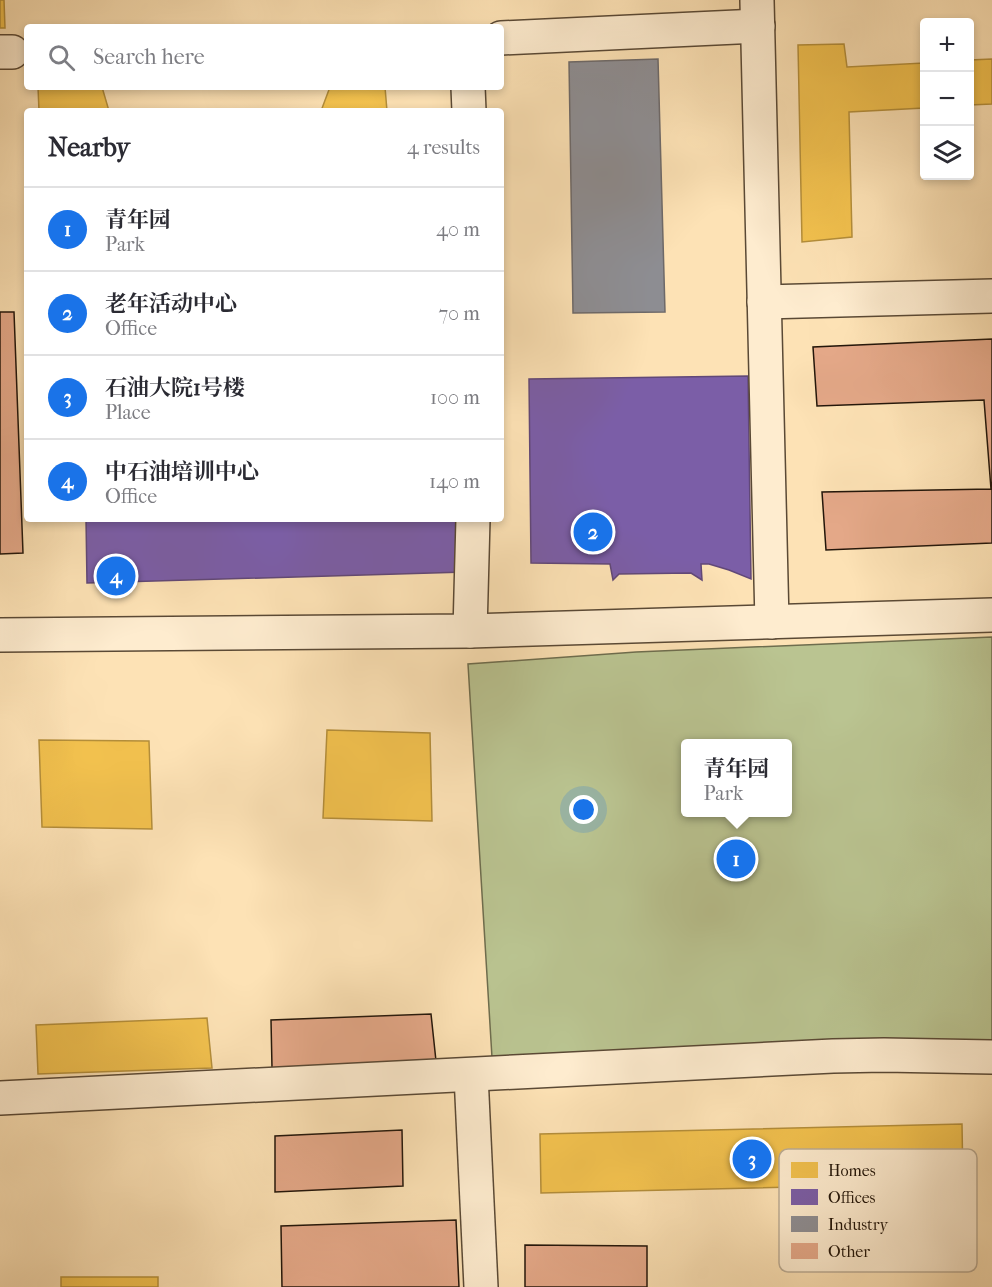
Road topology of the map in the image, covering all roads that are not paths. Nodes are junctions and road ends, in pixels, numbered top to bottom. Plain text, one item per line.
1 (758, 14) edge
2 (504, 38) edge
3 (468, 90) edge
4 (469, 108) edge
5 (992, 296) edge
6 (764, 302) junction
7 (473, 522) edge
8 (992, 615) edge
9 (772, 622) junction
10 (470, 631) junction
11 (0, 635) edge
12 (992, 1057) edge
13 (471, 1075) junction
14 (0, 1098) edge
15 (481, 1287) edge

1 - 2 street
1 - 6 street
3 - 4 street
5 - 6 street
6 - 9 street
7 - 10 street
8 - 9 street
9 - 10 street
10 - 11 street
12 - 13 street
13 - 14 street
13 - 15 street

